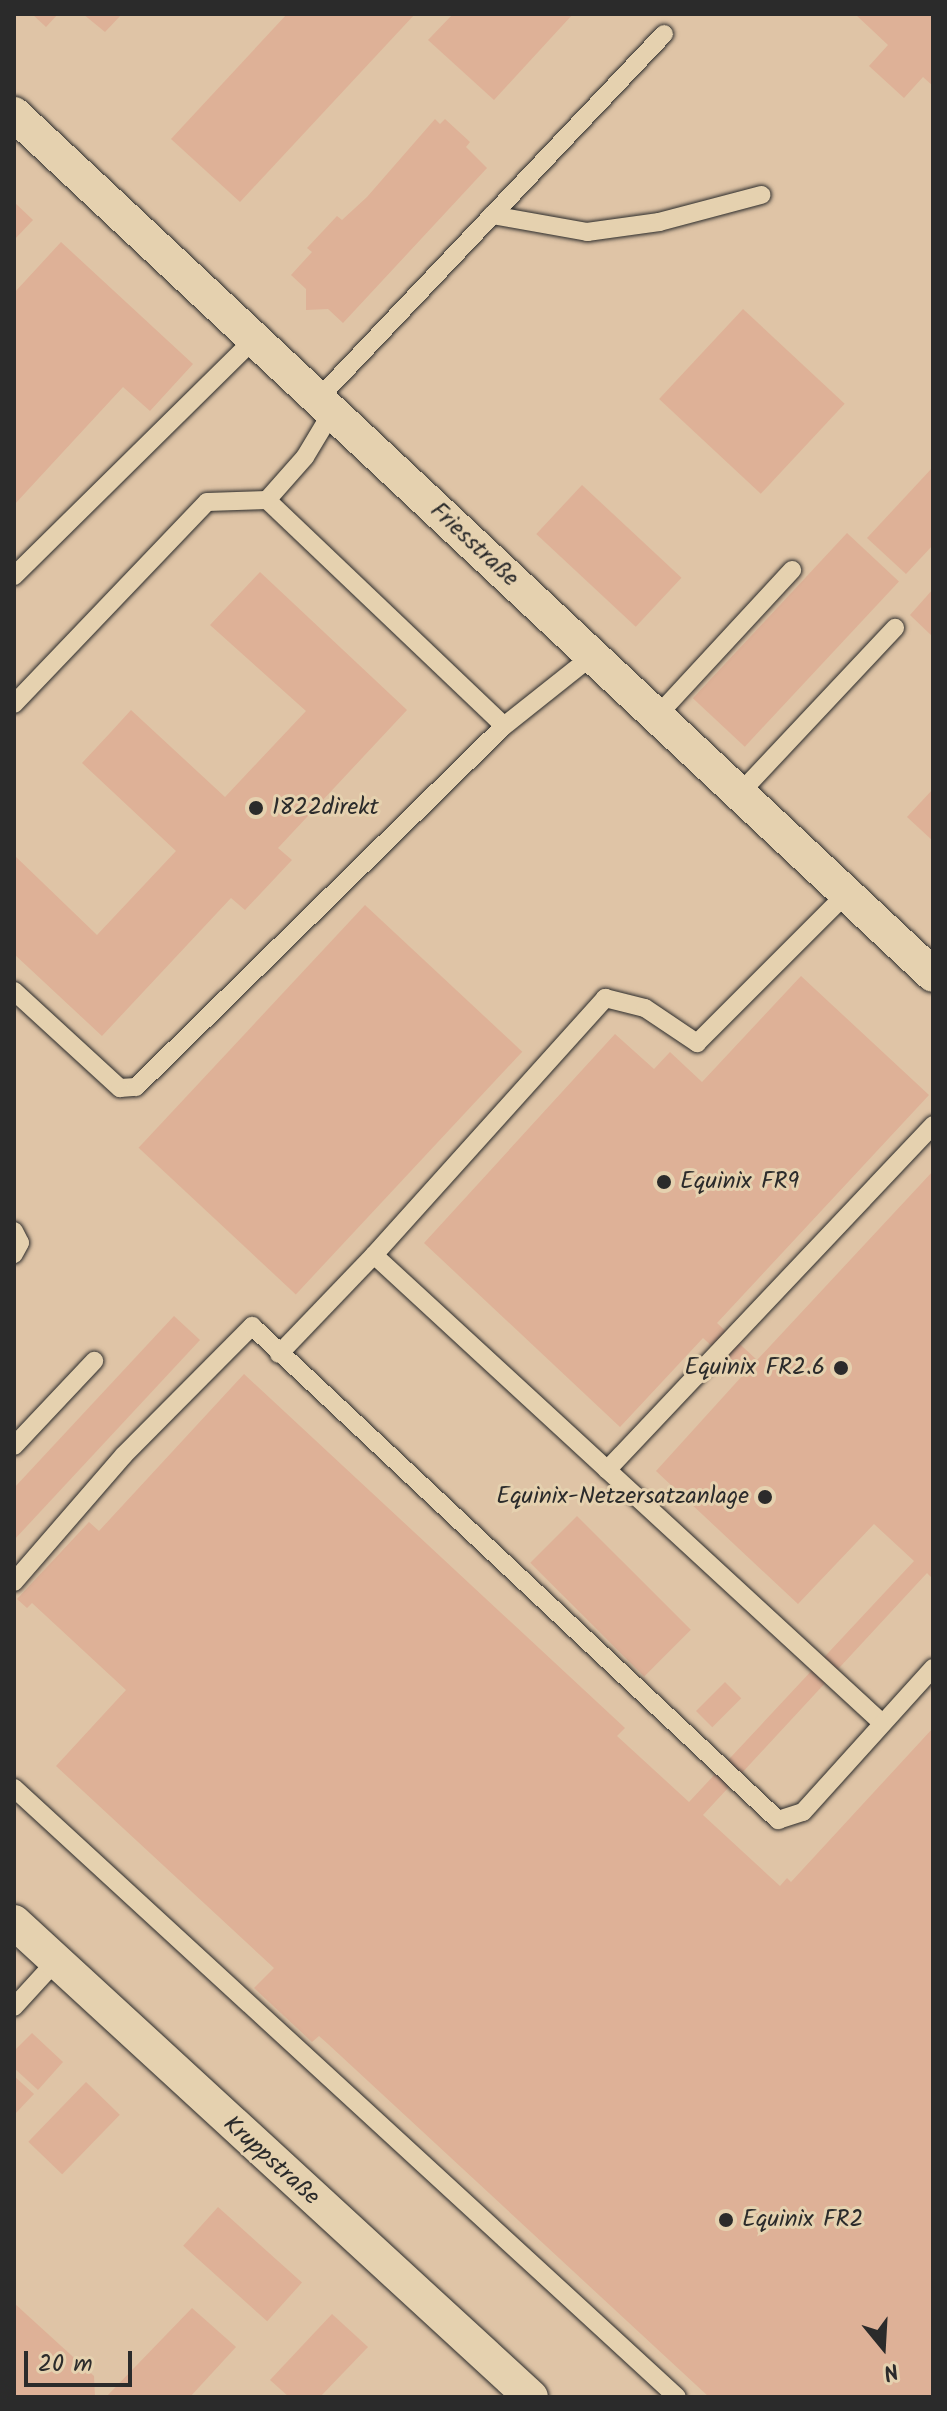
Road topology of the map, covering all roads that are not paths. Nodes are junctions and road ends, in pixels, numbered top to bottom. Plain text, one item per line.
1 (664, 34) dead end
2 (14, 114) edge
3 (761, 195) dead end
4 (492, 215) junction
5 (254, 339) junction
6 (325, 405) junction
7 (267, 500) junction
8 (792, 570) dead end
9 (15, 574) edge
10 (895, 628) dead end
11 (592, 656) junction
12 (14, 704) edge
13 (657, 716) junction
14 (504, 726) junction
15 (739, 794) junction
16 (846, 894) junction
17 (933, 975) edge
18 (14, 991) edge
19 (933, 1125) edge
20 (14, 1231) edge
21 (14, 1254) edge
22 (374, 1255) junction
23 (279, 1354) junction
24 (94, 1361) dead end
25 (14, 1446) edge
26 (607, 1470) junction
27 (14, 1582) edge
28 (933, 1668) edge
29 (882, 1723) junction
30 (14, 1788) edge
31 (14, 1922) edge
32 (56, 1961) junction
33 (14, 2007) edge
34 (531, 2397) edge
35 (677, 2397) edge

1 - 4 lane
2 - 5 street, Friesstraße
3 - 4 lane
4 - 6 lane
5 - 6 street, Friesstraße
5 - 9 lane
6 - 7 lane
6 - 11 street, Friesstraße
7 - 12 lane
7 - 14 lane
8 - 13 lane
10 - 15 lane
11 - 13 street, Friesstraße
11 - 14 lane
13 - 15 street, Friesstraße
14 - 18 lane
15 - 16 street, Friesstraße
16 - 17 street, Friesstraße
16 - 22 lane
19 - 26 lane
20 - 21 lane
22 - 23 lane
22 - 26 lane
23 - 27 lane
23 - 29 lane
24 - 25 lane
26 - 29 lane
28 - 29 lane
30 - 35 lane
31 - 32 street, Kruppstraße
32 - 33 lane
32 - 34 street, Kruppstraße

